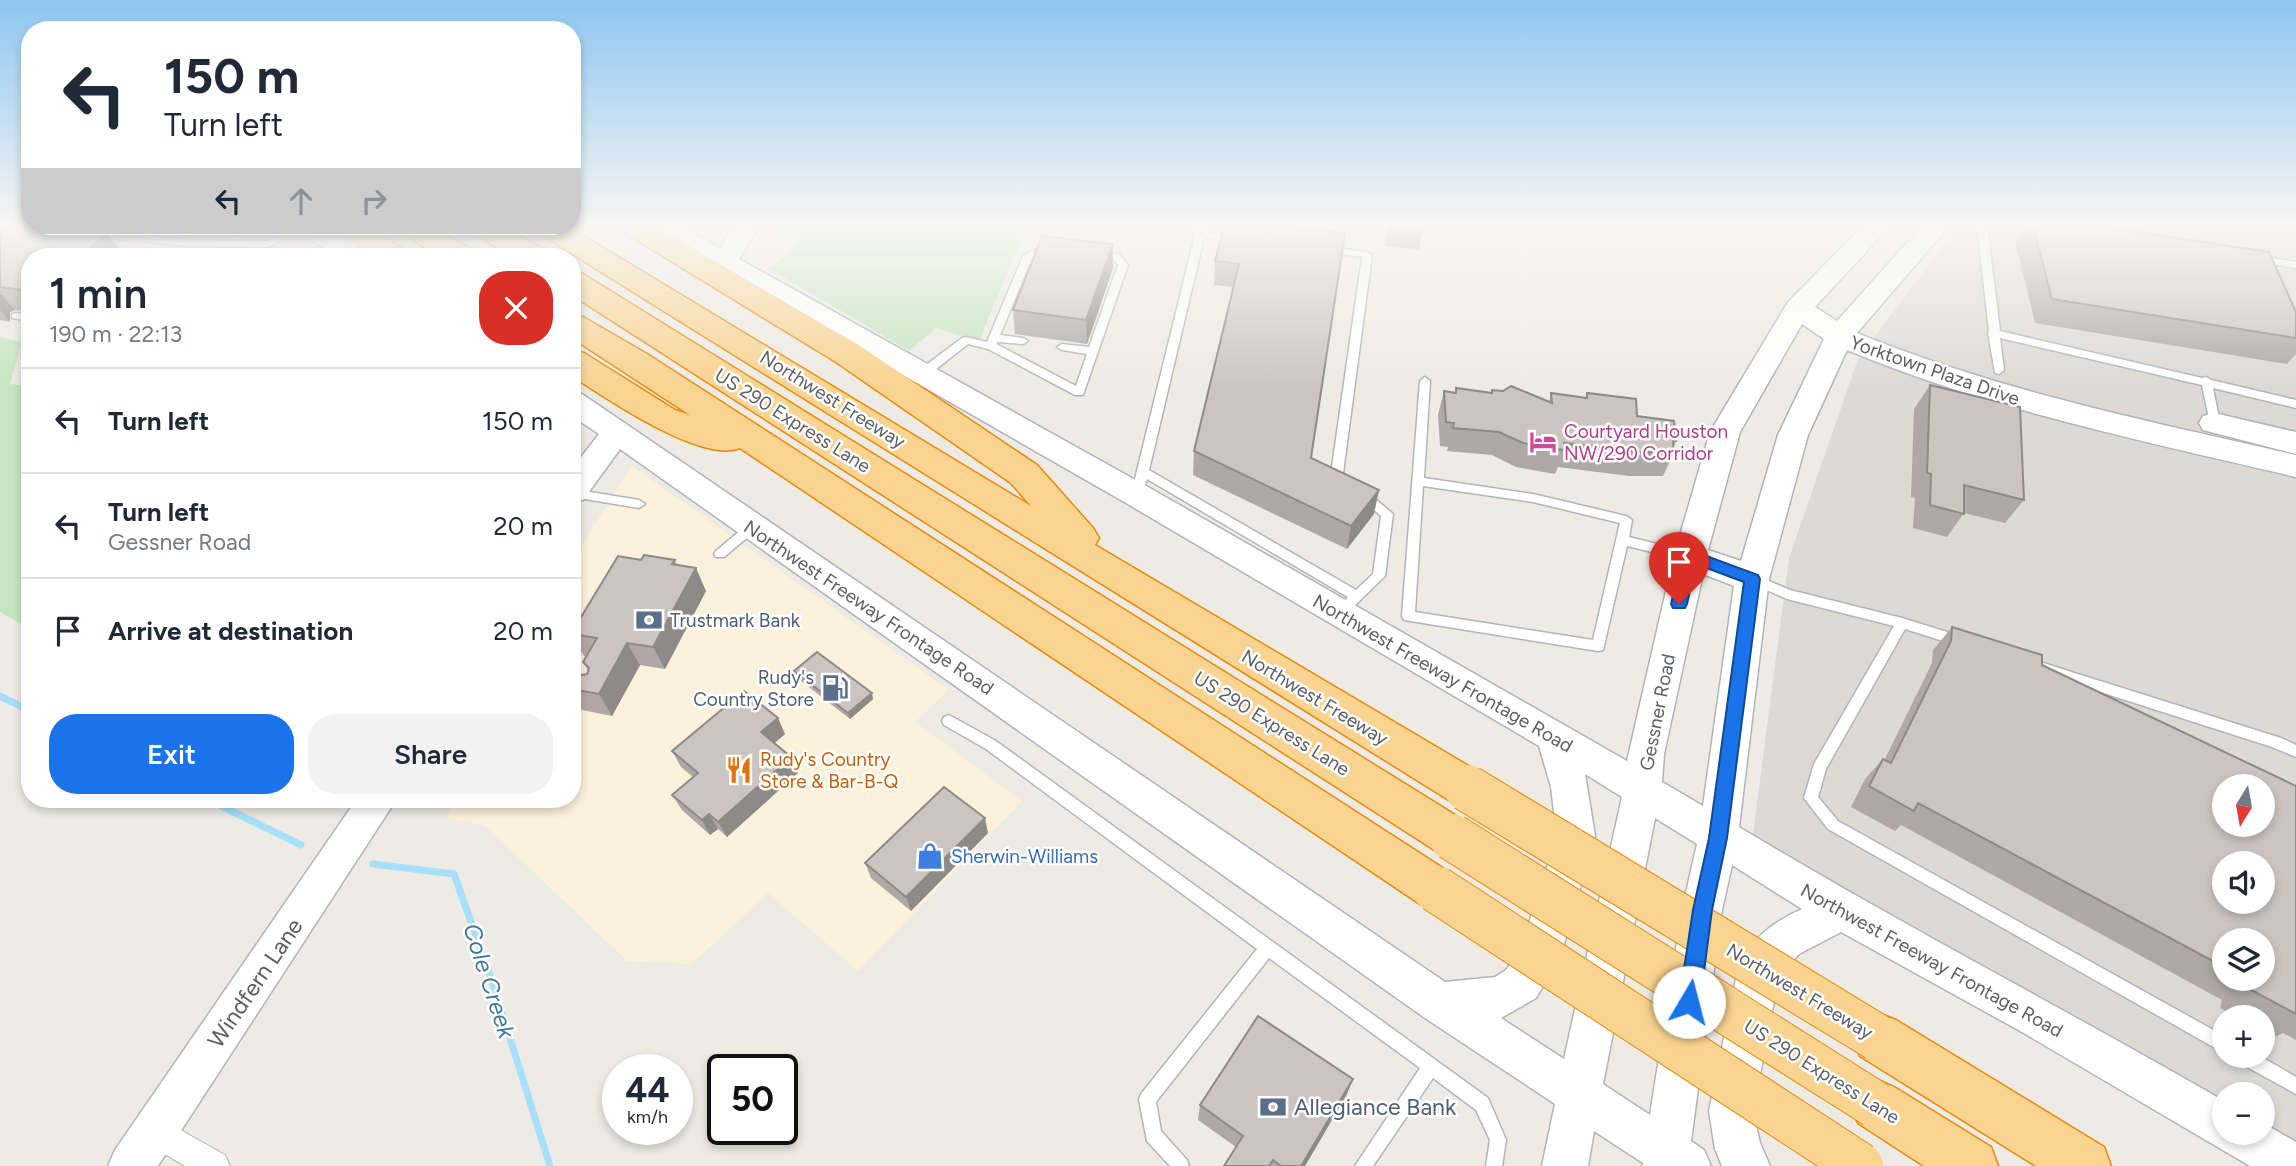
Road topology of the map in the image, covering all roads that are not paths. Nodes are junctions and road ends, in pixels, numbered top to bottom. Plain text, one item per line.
1 (634, 279) edge
2 (723, 279) edge
3 (756, 279) edge
4 (1018, 279) edge
5 (1118, 279) edge
6 (1187, 279) edge
7 (1364, 279) edge
8 (1826, 279) edge
9 (1888, 279) edge
10 (1988, 279) edge
11 (581, 287) edge
12 (1798, 308) junction
13 (16, 316) dead end
14 (21, 317) edge
15 (1845, 327) junction
16 (581, 330) edge
17 (1993, 333) junction
18 (1023, 341) dead end
19 (993, 342) junction
20 (1062, 347) dead end
21 (1093, 351) junction
22 (581, 367) edge
23 (1999, 370) junction
24 (922, 374) junction
25 (1425, 381) dead end
26 (2206, 381) junction
27 (2296, 404) edge
28 (581, 407) edge
29 (618, 432) junction
30 (2217, 436) junction
31 (2296, 443) edge
32 (779, 458) junction
33 (2296, 466) edge
34 (581, 480) edge
35 (1418, 481) junction
36 (1140, 483) junction
37 (581, 494) edge
38 (639, 504) dead end
39 (752, 527) junction
40 (1622, 540) junction
41 (720, 554) dead end
42 (1690, 556) junction
43 (1107, 569) junction
44 (1752, 579) junction
45 (1349, 605) junction
46 (1902, 623) junction
47 (1979, 648) edge
48 (2031, 664) edge
49 (948, 721) dead end
50 (1554, 736) junction
51 (2296, 751) edge
52 (1642, 790) junction
53 (372, 808) edge
54 (1718, 838) junction
55 (1842, 911) junction
56 (1268, 948) junction
57 (1440, 1003) junction
58 (2212, 1038) edge
59 (1431, 1066) junction
60 (2265, 1068) edge
61 (2296, 1086) edge
62 (1580, 1092) junction
63 (2212, 1119) edge
64 (154, 1130) junction
65 (2257, 1145) edge
66 (1674, 1161) edge
67 (131, 1166) edge
68 (215, 1166) edge
69 (1181, 1166) edge
70 (1363, 1166) edge
71 (1494, 1166) edge
72 (1565, 1166) edge
73 (1748, 1166) edge
74 (1860, 1166) edge
75 (1972, 1166) edge
76 (2085, 1166) edge
77 (2293, 1166) edge

1 - 43 highway, Northwest Freeway
2 - 43 highway
3 - 24 main road, Northwest Freeway Frontage Road
4 - 19 lane
5 - 21 lane
6 - 36 lane
7 - 45 lane
8 - 12 main road, Gessner Road
9 - 15 main road
10 - 17 lane
11 - 75 highway, US 290 Express Lane, bridge
12 - 15 main road, Yorktown Plaza Drive
12 - 42 main road, Gessner Road
13 - 14 lane
15 - 23 main road, Yorktown Plaza Drive
15 - 30 main road, Yorktown Plaza Drive
15 - 44 main road
16 - 32 highway
17 - 23 lane
17 - 26 lane
18 - 19 lane
19 - 21 lane
19 - 24 lane
20 - 21 lane
22 - 32 highway
23 - 30 main road, Yorktown Plaza Drive
24 - 36 main road, Northwest Freeway Frontage Road
25 - 35 lane
26 - 27 lane
26 - 30 lane
28 - 29 main road, Northwest Freeway Frontage Road
29 - 34 main road
29 - 39 main road, Northwest Freeway Frontage Road
30 - 31 main road, Yorktown Plaza Drive
30 - 33 main road, Yorktown Plaza Drive
32 - 74 highway, bridge
35 - 40 lane
35 - 40 lane
36 - 45 main road, Northwest Freeway Frontage Road
37 - 38 lane
39 - 41 lane
39 - 57 main road, Northwest Freeway Frontage Road
40 - 42 lane
42 - 44 main road
42 - 52 main road, Gessner Road
43 - 76 highway, Northwest Freeway, bridge
44 - 46 lane
44 - 54 main road
45 - 50 main road, Northwest Freeway Frontage Road
46 - 47 lane
46 - 58 lane
48 - 51 lane
49 - 56 lane
50 - 52 main road, Northwest Freeway Frontage Road
50 - 57 main road
52 - 54 main road, Northwest Freeway Frontage Road
52 - 62 main road, Gessner Road
53 - 64 main road, Windfern Lane
54 - 55 main road, Northwest Freeway Frontage Road
54 - 66 main road
55 - 63 main road, Northwest Freeway Frontage Road
55 - 73 main road
56 - 59 lane
56 - 69 lane
57 - 62 main road, Northwest Freeway Frontage Road
59 - 70 lane
59 - 71 lane
60 - 61 lane
62 - 66 main road, Northwest Freeway Frontage Road
62 - 72 main road, Gessner Road
64 - 67 main road, Windfern Lane
64 - 68 street
65 - 77 main road

